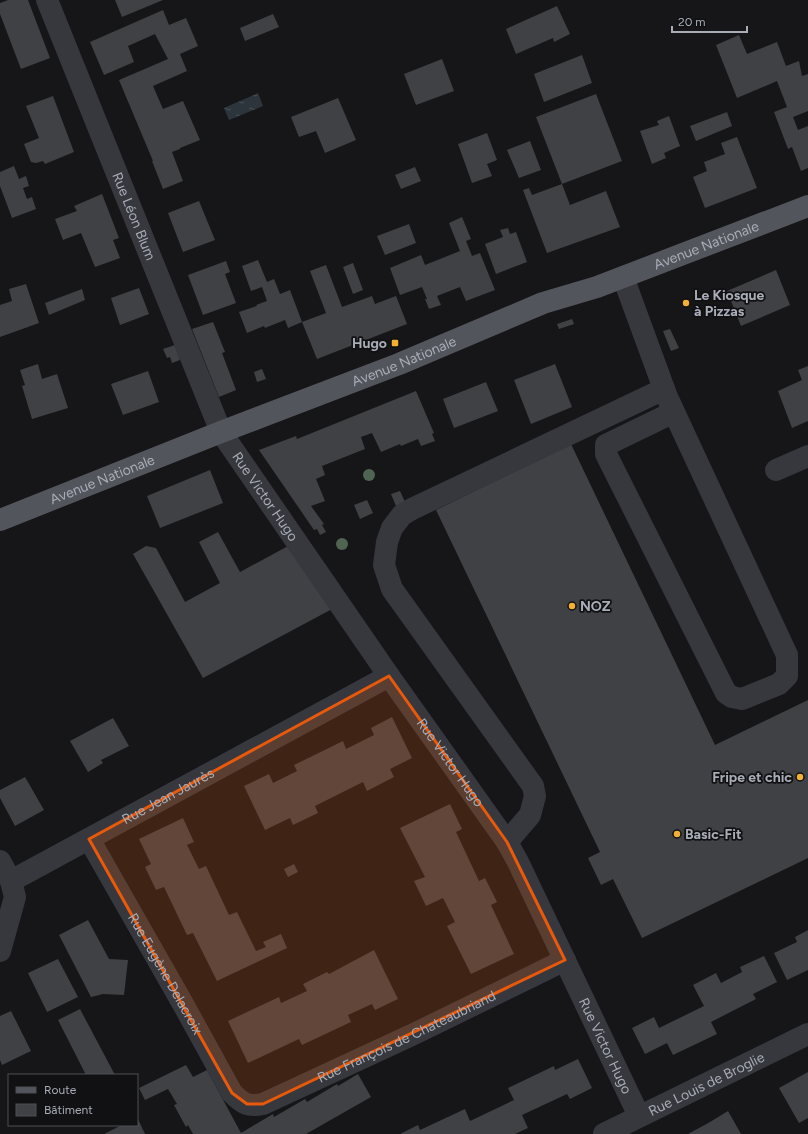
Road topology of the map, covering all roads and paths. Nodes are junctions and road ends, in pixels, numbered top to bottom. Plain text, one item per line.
1 (47, 0) edge
2 (808, 206) edge
3 (623, 277) junction
4 (664, 389) junction
5 (674, 412) junction
6 (221, 432) junction
7 (808, 456) edge
8 (776, 470) dead end
9 (0, 520) edge
10 (389, 676) junction
11 (89, 839) junction
12 (506, 842) junction
13 (0, 861) edge
14 (10, 881) junction
15 (0, 951) edge
16 (565, 960) junction
17 (808, 1034) edge
18 (247, 1104) joint
19 (639, 1116) junction
20 (604, 1134) edge

1 - 6 street, Rue Léon Blum
2 - 3 main road, Avenue Nationale
3 - 4 street
3 - 6 main road, Avenue Nationale
4 - 5 street
4 - 12 street
5 - 5 street
6 - 9 main road, Avenue Nationale
6 - 10 street, Rue Victor Hugo
7 - 8 street
10 - 11 street, Rue Jean Jaurès
10 - 12 street, Rue Victor Hugo
11 - 14 street, Rue Jean Jaurès
11 - 18 street, Rue Eugène Delacroix
12 - 16 street, Rue Victor Hugo
13 - 14 street
14 - 15 street
16 - 18 street, Rue François de Chateaubriand
16 - 19 street, Rue Victor Hugo
17 - 19 street, Rue Louis de Broglie
19 - 20 street, Rue Louis de Broglie

